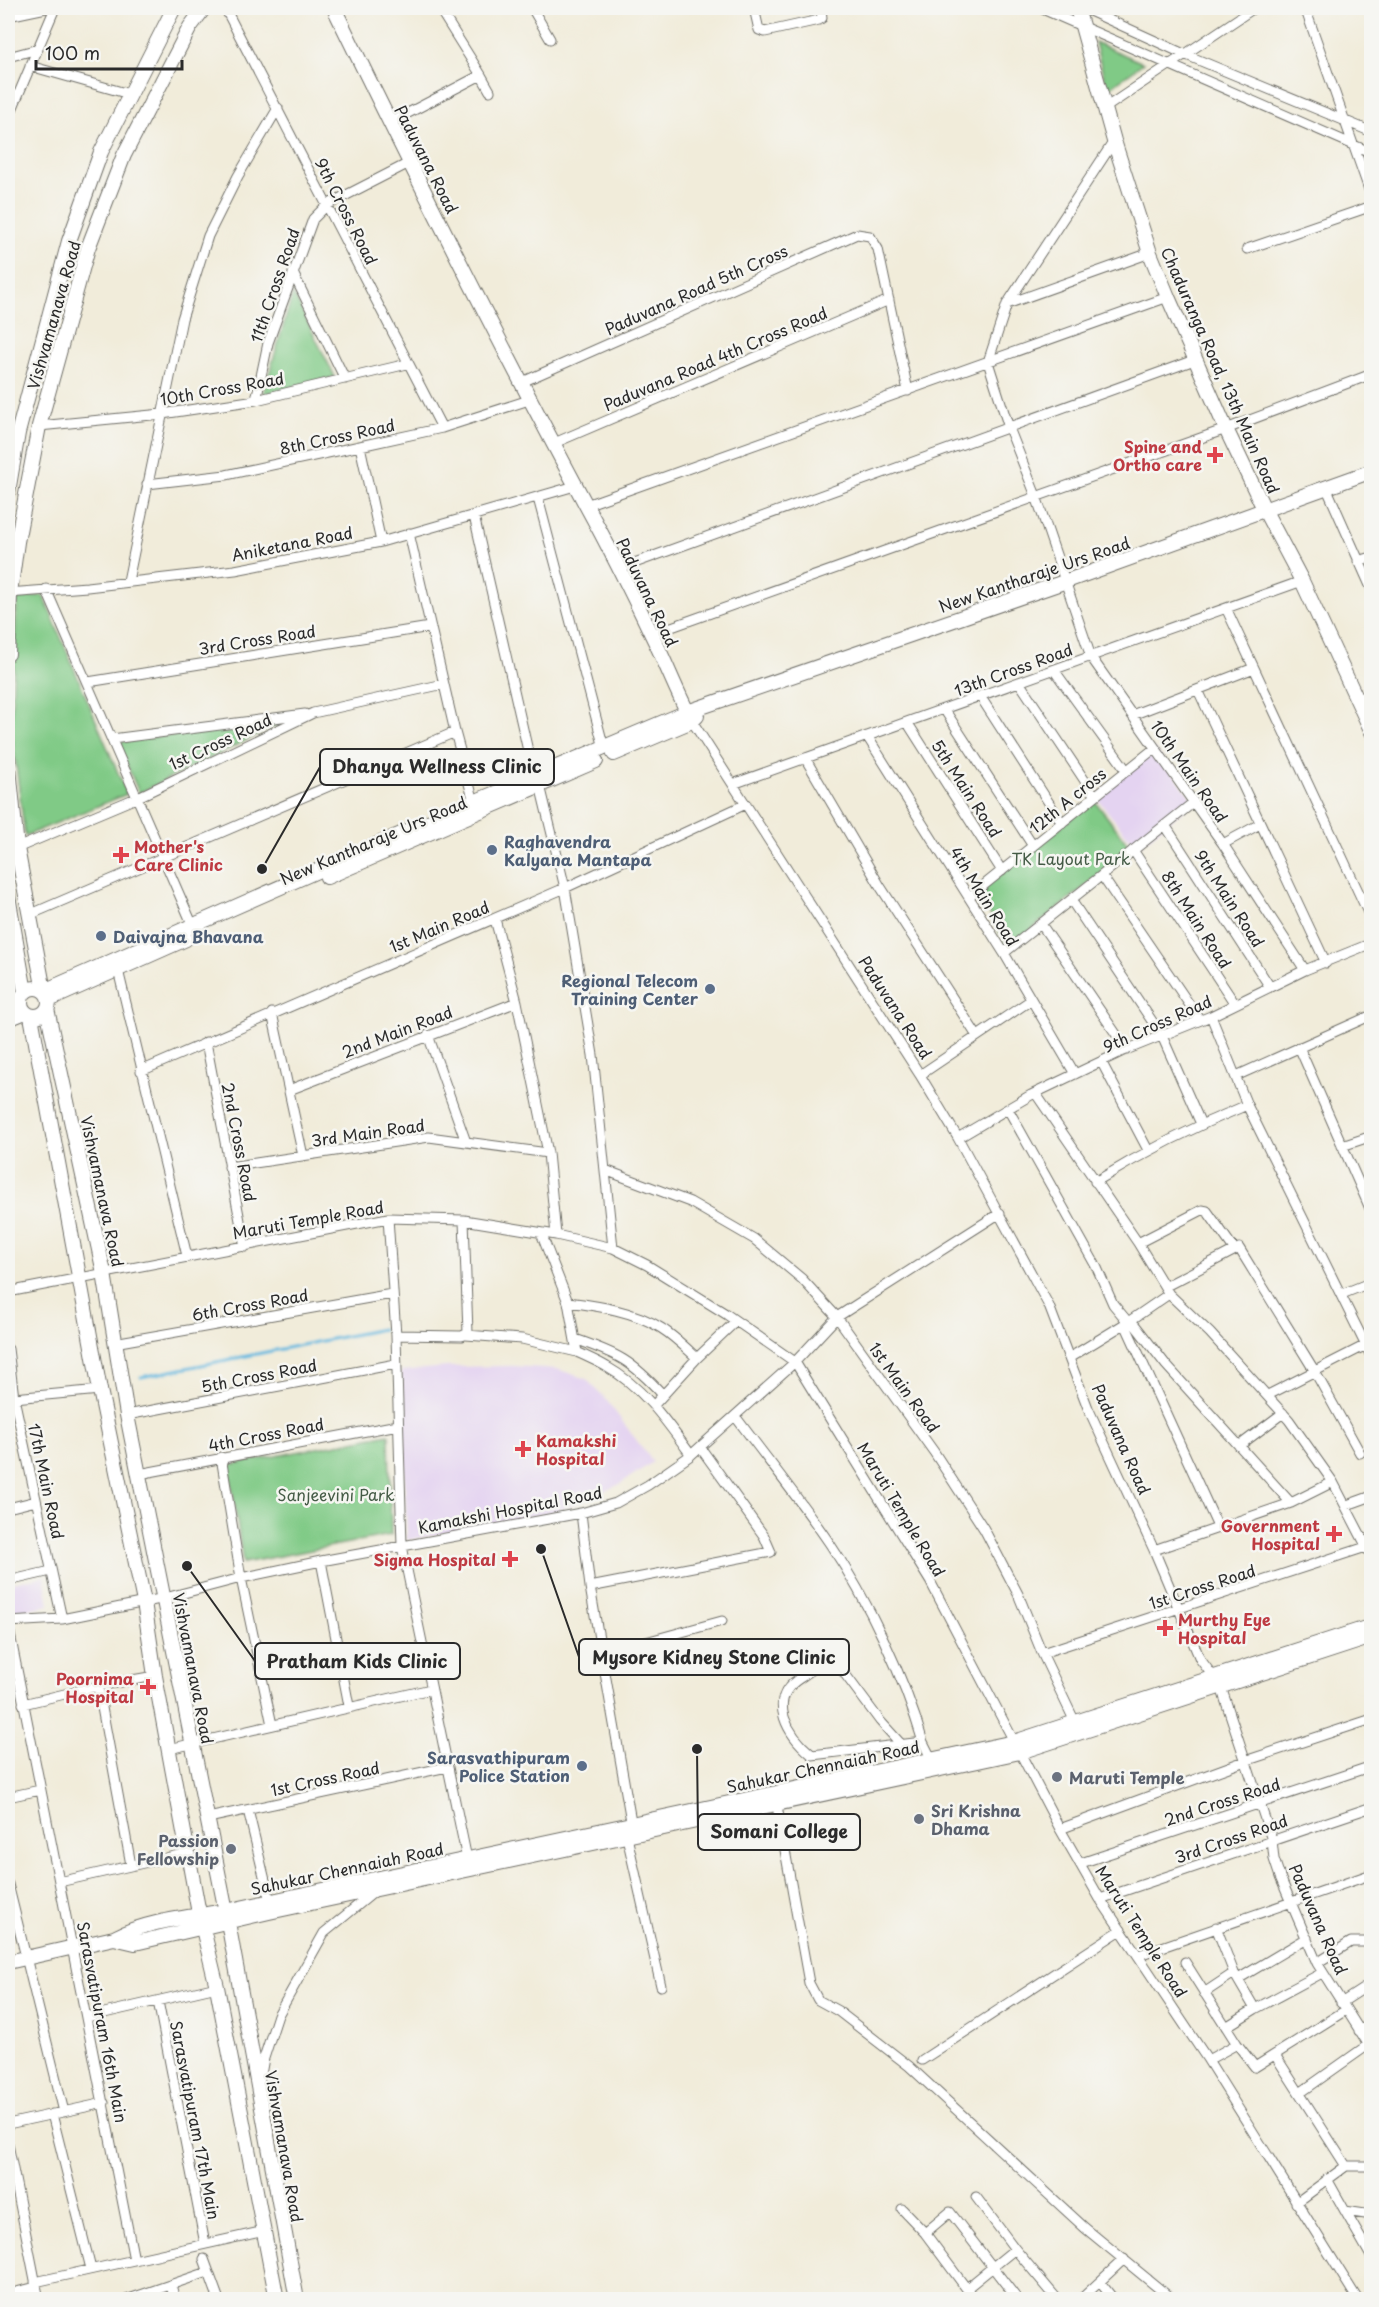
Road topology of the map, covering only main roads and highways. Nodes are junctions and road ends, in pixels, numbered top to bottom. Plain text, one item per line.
1 (174, 8) edge
2 (204, 8) edge
3 (334, 8) edge
4 (1077, 8) edge
5 (13, 432) edge
6 (1371, 471) edge
7 (8, 492) edge
8 (1265, 511) junction
9 (9, 593) edge
10 (8, 654) edge
11 (689, 717) junction
12 (1371, 732) edge
13 (8, 758) edge
14 (537, 781) junction
15 (8, 896) edge
16 (47, 1000) junction
17 (22, 1005) edge
18 (8, 1019) edge
19 (1371, 1626) edge
20 (1371, 1637) edge
21 (1217, 1683) junction
22 (1017, 1747) junction
23 (631, 1832) junction
24 (227, 1917) junction
25 (201, 1922) junction
26 (8, 1962) edge
27 (277, 2300) edge
28 (297, 2300) edge

1 - 5 main road, Vishvamanava Road
2 - 9 main road, Vishvamanava Road
3 - 11 main road, Paduvana Road
4 - 8 main road, Chaduranga Road, 13th Main Road
5 - 7 main road, Vishvamanava Road
6 - 8 main road, New Kantharaje Urs Road
8 - 11 main road, New Kantharaje Urs Road
8 - 12 main road, Chaduranga Road, 13th Main Road
9 - 10 main road, Vishvamanava Road
11 - 14 main road, New Kantharaje Urs Road
11 - 14 main road, New Kantharaje Urs Road
13 - 16 main road, Vishvamanava Road
14 - 16 main road, New Kantharaje Urs Road
14 - 16 main road, New Kantharaje Urs Road
15 - 17 main road
16 - 17 main road
16 - 17 main road
16 - 24 main road, Vishvamanava Road
17 - 18 main road
17 - 25 main road
19 - 21 main road, Sahukar Chennaiah Road
20 - 21 main road, Sahukar Chennaiah Road
21 - 22 main road, Sahukar Chennaiah Road
21 - 22 main road, Sahukar Chennaiah Road
22 - 23 main road, Sahukar Chennaiah Road
22 - 23 main road, Sahukar Chennaiah Road
23 - 24 main road, Sahukar Chennaiah Road
23 - 24 main road, Sahukar Chennaiah Road
24 - 25 main road, Sahukar Chennaiah Road
24 - 28 main road, Vishvamanava Road
25 - 26 main road, Sahukar Chennaiah Road
25 - 27 main road

